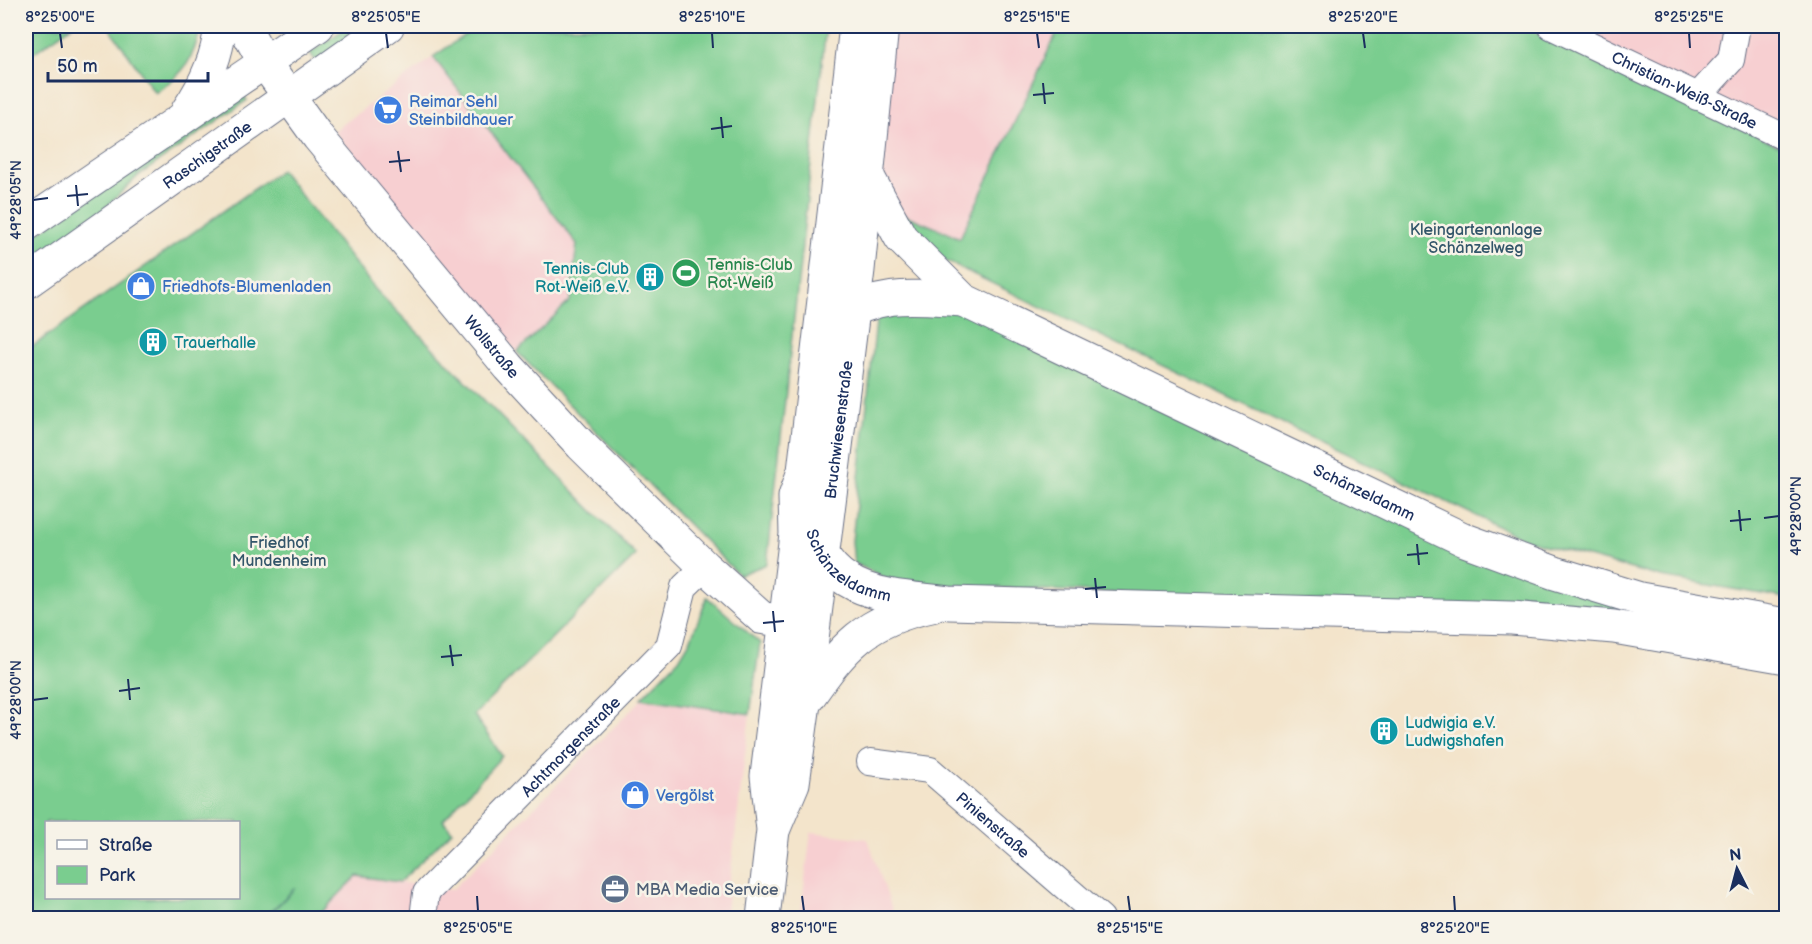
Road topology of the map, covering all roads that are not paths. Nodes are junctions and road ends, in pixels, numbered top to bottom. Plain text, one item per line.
1 (220, 26) edge
2 (244, 26) edge
3 (318, 26) edge
4 (388, 26) edge
5 (856, 26) edge
6 (882, 26) edge
7 (1551, 26) edge
8 (1737, 26) edge
9 (264, 62) junction
10 (288, 97) junction
11 (1697, 97) junction
12 (181, 119) junction
13 (1786, 138) edge
14 (868, 177) junction
15 (26, 225) edge
16 (29, 275) edge
17 (963, 300) junction
18 (853, 309) junction
19 (821, 328) junction
20 (804, 471) junction
21 (823, 558) junction
22 (705, 567) junction
23 (949, 603) junction
24 (785, 621) junction
25 (1766, 632) edge
26 (1786, 657) edge
27 (804, 703) junction
28 (870, 762) dead end
29 (773, 830) junction
30 (423, 918) edge
31 (762, 918) edge
32 (1101, 918) edge

1 - 12 street
2 - 9 street, Wollstraße
3 - 9 street
4 - 10 street, Raschigstraße
5 - 19 main road, Bruchwiesenstraße
6 - 14 main road, Bruchwiesenstraße
7 - 11 street, Christian-Weiß-Straße
8 - 11 street
9 - 10 street, Wollstraße
9 - 12 street
10 - 16 street, Raschigstraße
10 - 22 street, Wollstraße
11 - 13 street, Christian-Weiß-Straße
12 - 15 street
14 - 17 main road, Schänzeldamm
14 - 18 main road, Bruchwiesenstraße
17 - 18 main road, Schänzeldamm
17 - 25 main road, Schänzeldamm
18 - 19 main road, Schänzeldamm
18 - 21 main road, Bruchwiesenstraße
19 - 20 main road, Bruchwiesenstraße
20 - 21 main road, Schänzeldamm
20 - 24 main road, Bruchwiesenstraße
21 - 23 main road, Schänzeldamm
21 - 27 main road, Bruchwiesenstraße
22 - 24 street, Wollstraße
22 - 30 street, Achtmorgenstraße
23 - 25 main road, Schänzeldamm
23 - 27 main road, Schänzeldamm
24 - 29 main road, Bruchwiesenstraße
25 - 26 main road, Schänzeldamm
27 - 29 main road, Bruchwiesenstraße
28 - 32 street, Pinienstraße
29 - 31 main road, Bruchwiesenstraße

